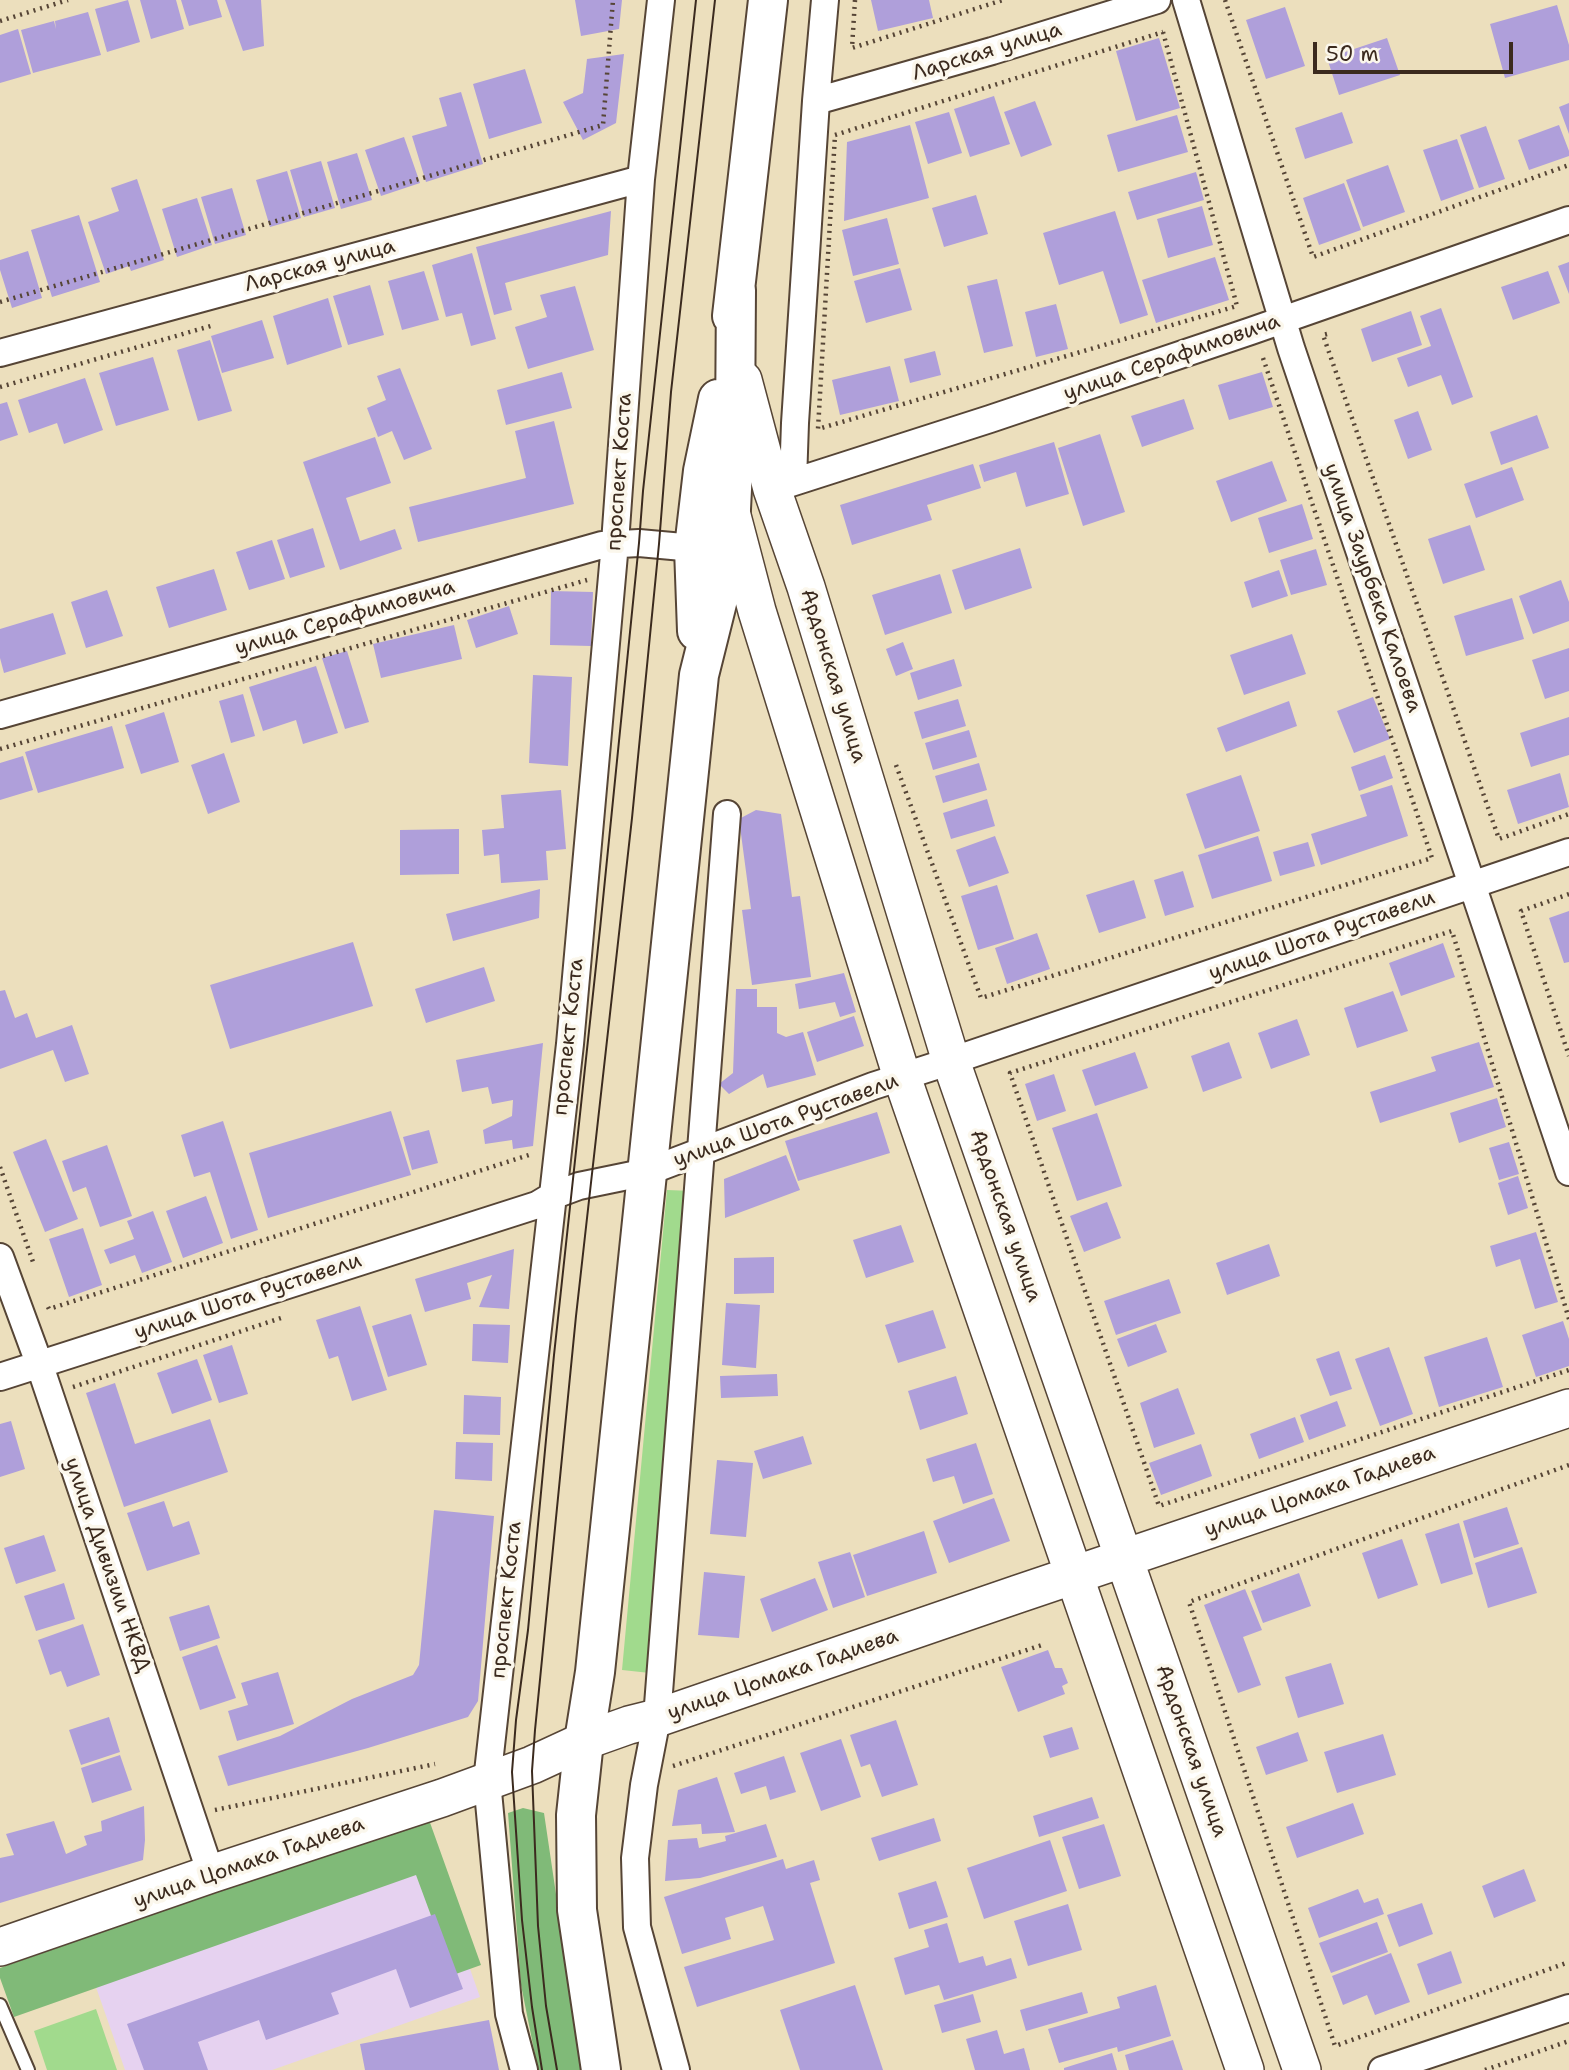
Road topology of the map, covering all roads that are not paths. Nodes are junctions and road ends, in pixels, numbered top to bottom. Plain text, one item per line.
1 (661, 0) edge
2 (768, 0) edge
3 (825, 0) edge
4 (1157, 0) edge
5 (1186, 0) edge
6 (816, 101) junction
7 (641, 179) junction
8 (1569, 220) edge
9 (736, 290) junction
10 (1283, 320) junction
11 (0, 353) edge
12 (736, 353) junction
13 (720, 389) junction
14 (783, 485) junction
15 (730, 509) junction
16 (615, 543) junction
17 (694, 548) junction
18 (699, 675) junction
19 (0, 715) edge
20 (727, 814) dead end
21 (1569, 852) edge
22 (1473, 885) junction
23 (951, 1061) junction
24 (902, 1077) junction
25 (701, 1150) junction
26 (647, 1172) junction
27 (1569, 1172) edge
28 (552, 1196) junction
29 (0, 1257) edge
30 (39, 1363) junction
31 (0, 1377) edge
32 (1569, 1408) edge
33 (1124, 1558) junction
34 (1074, 1575) junction
35 (657, 1718) junction
36 (584, 1741) junction
37 (487, 1781) junction
38 (211, 1874) junction
39 (0, 1947) edge
40 (0, 2005) edge
41 (1569, 2008) edge
42 (28, 2070) edge
43 (524, 2070) edge
44 (601, 2070) edge
45 (676, 2070) edge
46 (1245, 2070) edge
47 (1302, 2070) edge
48 (1382, 2070) edge

1 - 7 street, проспект Коста
2 - 9 main road
3 - 6 street
4 - 6 street, Ларская улица
5 - 10 street, улица Заурбека Калоева
6 - 14 street
7 - 11 street, Ларская улица
7 - 16 street, проспект Коста
8 - 10 street, улица Серафимовича
9 - 12 main road
9 - 13 main road
10 - 14 street, улица Серафимовича
10 - 22 street, улица Заурбека Калоева
12 - 14 main road, Ардонская улица
12 - 15 main road
13 - 15 main road
13 - 17 main road
14 - 23 main road, Ардонская улица
15 - 18 main road
15 - 24 main road
16 - 17 street, улица Серафимовича
16 - 19 street, улица Серафимовича
16 - 28 street, проспект Коста
17 - 18 main road
18 - 26 main road
20 - 25 street
21 - 22 street, улица Шота Руставели
22 - 23 street, улица Шота Руставели
22 - 27 street, улица Заурбека Калоева
23 - 24 street, улица Шота Руставели
23 - 33 main road, Ардонская улица
24 - 25 street, улица Шота Руставели
24 - 34 main road
25 - 26 street, улица Шота Руставели
25 - 35 street
26 - 28 street, улица Шота Руставели
26 - 36 main road
28 - 30 street, улица Шота Руставели
28 - 37 street, проспект Коста
29 - 30 street, улица Дивизии НКВД
30 - 31 street, улица Шота Руставели
30 - 38 street, улица Дивизии НКВД
32 - 33 main road, улица Цомака Гадиева
33 - 34 main road, улица Цомака Гадиева
33 - 47 main road, Ардонская улица
34 - 35 main road, улица Цомака Гадиева
34 - 46 main road
35 - 36 main road, улица Цомака Гадиева
35 - 45 street
36 - 37 main road, улица Цомака Гадиева
36 - 44 main road
37 - 38 main road, улица Цомака Гадиева
37 - 43 street, проспект Коста
38 - 39 main road, улица Цомака Гадиева
40 - 42 lane
41 - 48 street

